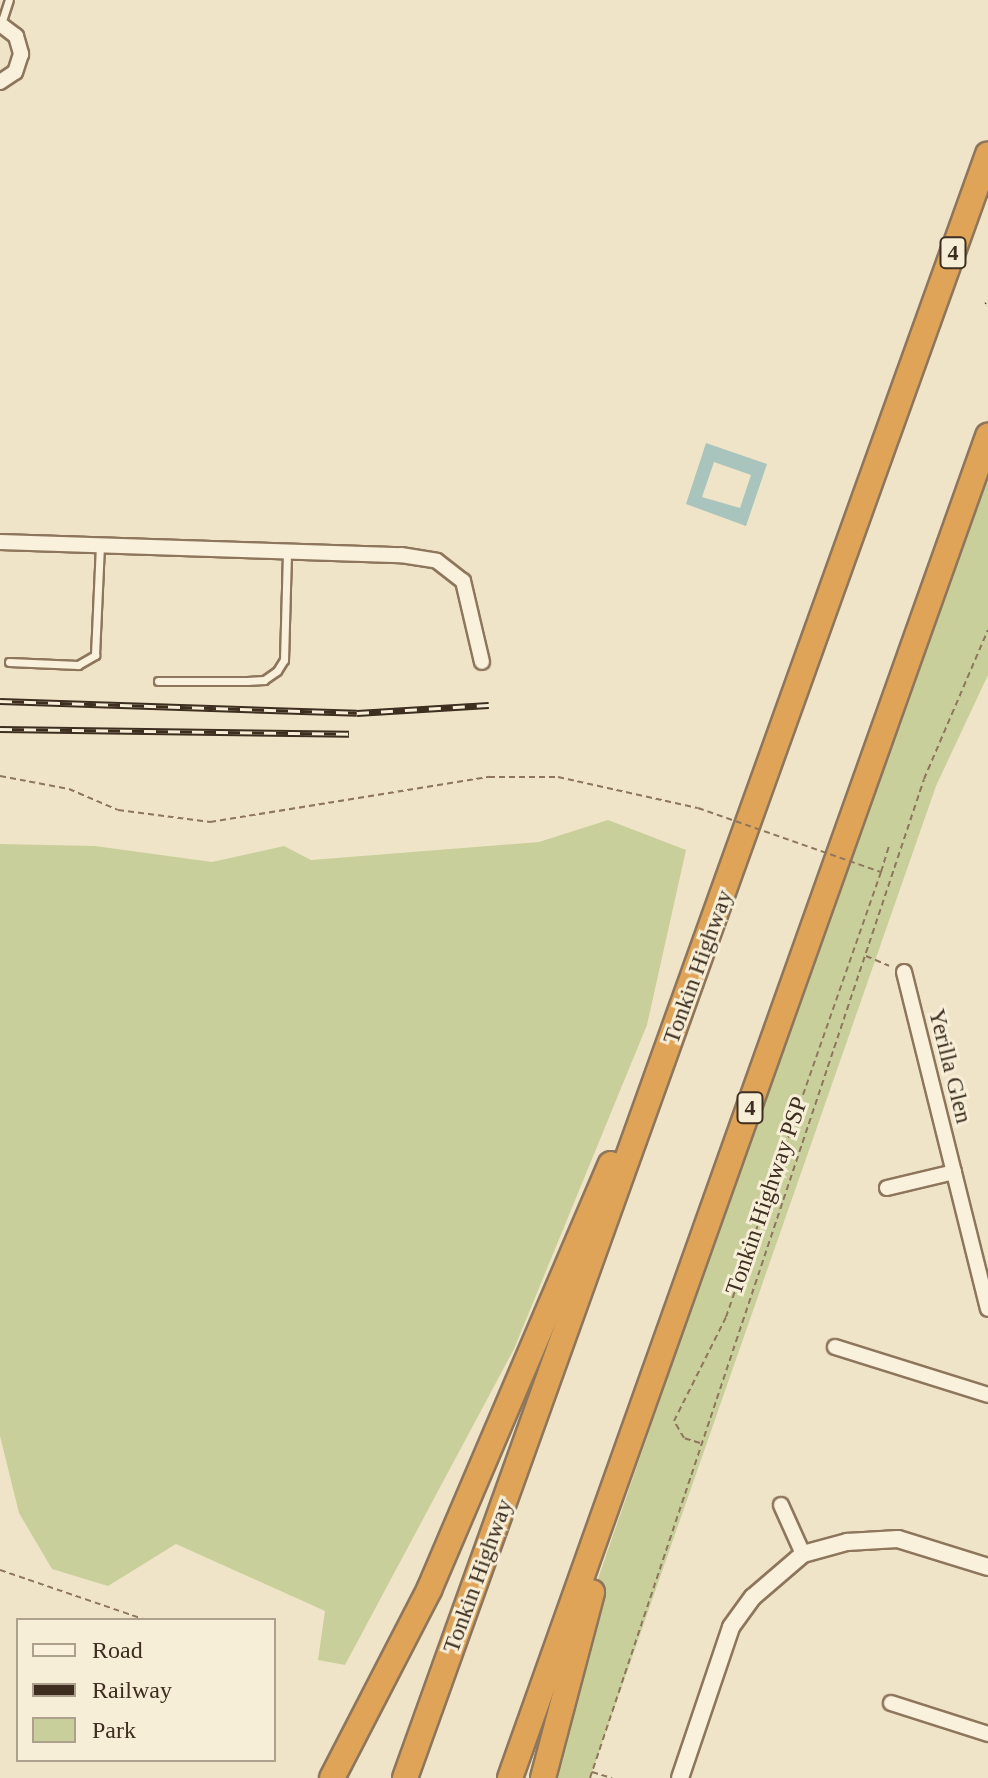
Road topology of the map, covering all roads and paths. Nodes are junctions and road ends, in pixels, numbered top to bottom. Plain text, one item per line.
1 (9, 0) edge
2 (0, 24) edge
3 (4, 80) edge
4 (0, 95) edge
5 (988, 154) edge
6 (988, 436) edge
7 (0, 542) edge
8 (100, 546) junction
9 (287, 554) junction
10 (988, 630) edge
11 (9, 662) dead end
12 (482, 662) dead end
13 (158, 681) dead end
14 (0, 776) edge
15 (889, 845) dead end
16 (881, 872) junction
17 (865, 956) junction
18 (904, 972) joint
19 (680, 1018) junction
20 (954, 1172) junction
21 (887, 1188) dead end
22 (988, 1309) edge
23 (835, 1347) dead end
24 (988, 1395) edge
25 (701, 1443) junction
26 (630, 1447) junction
27 (781, 1505) dead end
28 (803, 1554) junction
29 (988, 1567) edge
30 (0, 1570) edge
31 (140, 1618) edge
32 (891, 1703) dead end
33 (988, 1734) edge
34 (591, 1771) junction
35 (332, 1778) edge
36 (405, 1778) edge
37 (510, 1778) edge
38 (543, 1778) edge
39 (590, 1778) edge
40 (612, 1778) edge
41 (680, 1778) edge

1 - 2 lane
2 - 3 street
3 - 4 street
5 - 19 highway, Tonkin Highway / 4
6 - 26 highway, 4
7 - 8 street
8 - 9 street
8 - 11 lane
9 - 12 street
9 - 13 lane
10 - 17 path, Tonkin Highway PSP
14 - 16 path, bridge
15 - 16 path
16 - 25 path, bridge
17 - 18 path
17 - 25 path, Tonkin Highway PSP
18 - 20 street, Yerilla Glen
19 - 35 highway
19 - 36 highway, Tonkin Highway / 4
20 - 21 street
20 - 22 street, Yerilla Glen
23 - 24 street
25 - 34 path, Tonkin Highway PSP
26 - 37 highway, 4
26 - 38 highway
27 - 28 street
28 - 29 street
28 - 41 street
30 - 31 path
32 - 33 street
34 - 39 path, Tonkin Highway PSP
34 - 40 path

